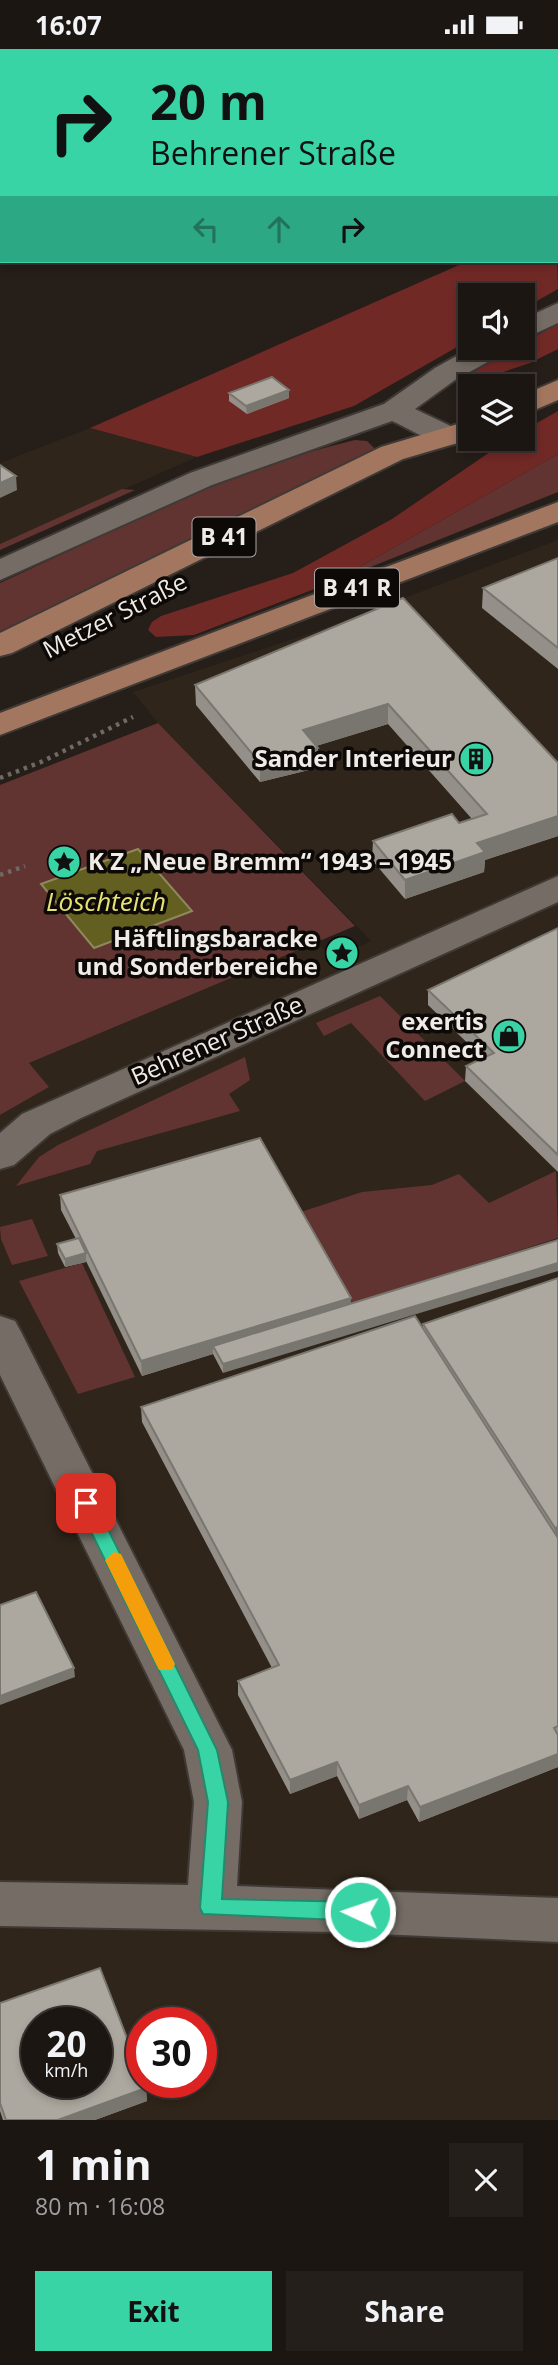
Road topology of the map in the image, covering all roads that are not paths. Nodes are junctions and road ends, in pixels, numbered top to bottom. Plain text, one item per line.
1 (558, 311) edge
2 (535, 324) edge
3 (470, 360) edge
4 (558, 389) edge
5 (535, 400) edge
6 (394, 410) junction
7 (458, 432) edge
8 (458, 434) edge
9 (458, 435) edge
10 (558, 511) edge
11 (0, 571) edge
12 (0, 646) edge
13 (0, 675) edge
14 (0, 725) edge
15 (558, 888) edge
16 (0, 1155) edge
17 (0, 1332) edge
18 (0, 1904) edge
19 (211, 1908) junction
20 (558, 1920) edge

1 - 2 street
3 - 6 street
4 - 5 main road
6 - 7 street
6 - 11 street
8 - 12 main road, Metzer Straße / B 41
9 - 13 main road, Metzer Straße / B 41
10 - 14 main road, B 41 R
15 - 16 street, Behrener Straße
17 - 19 street
18 - 19 street
19 - 20 street

